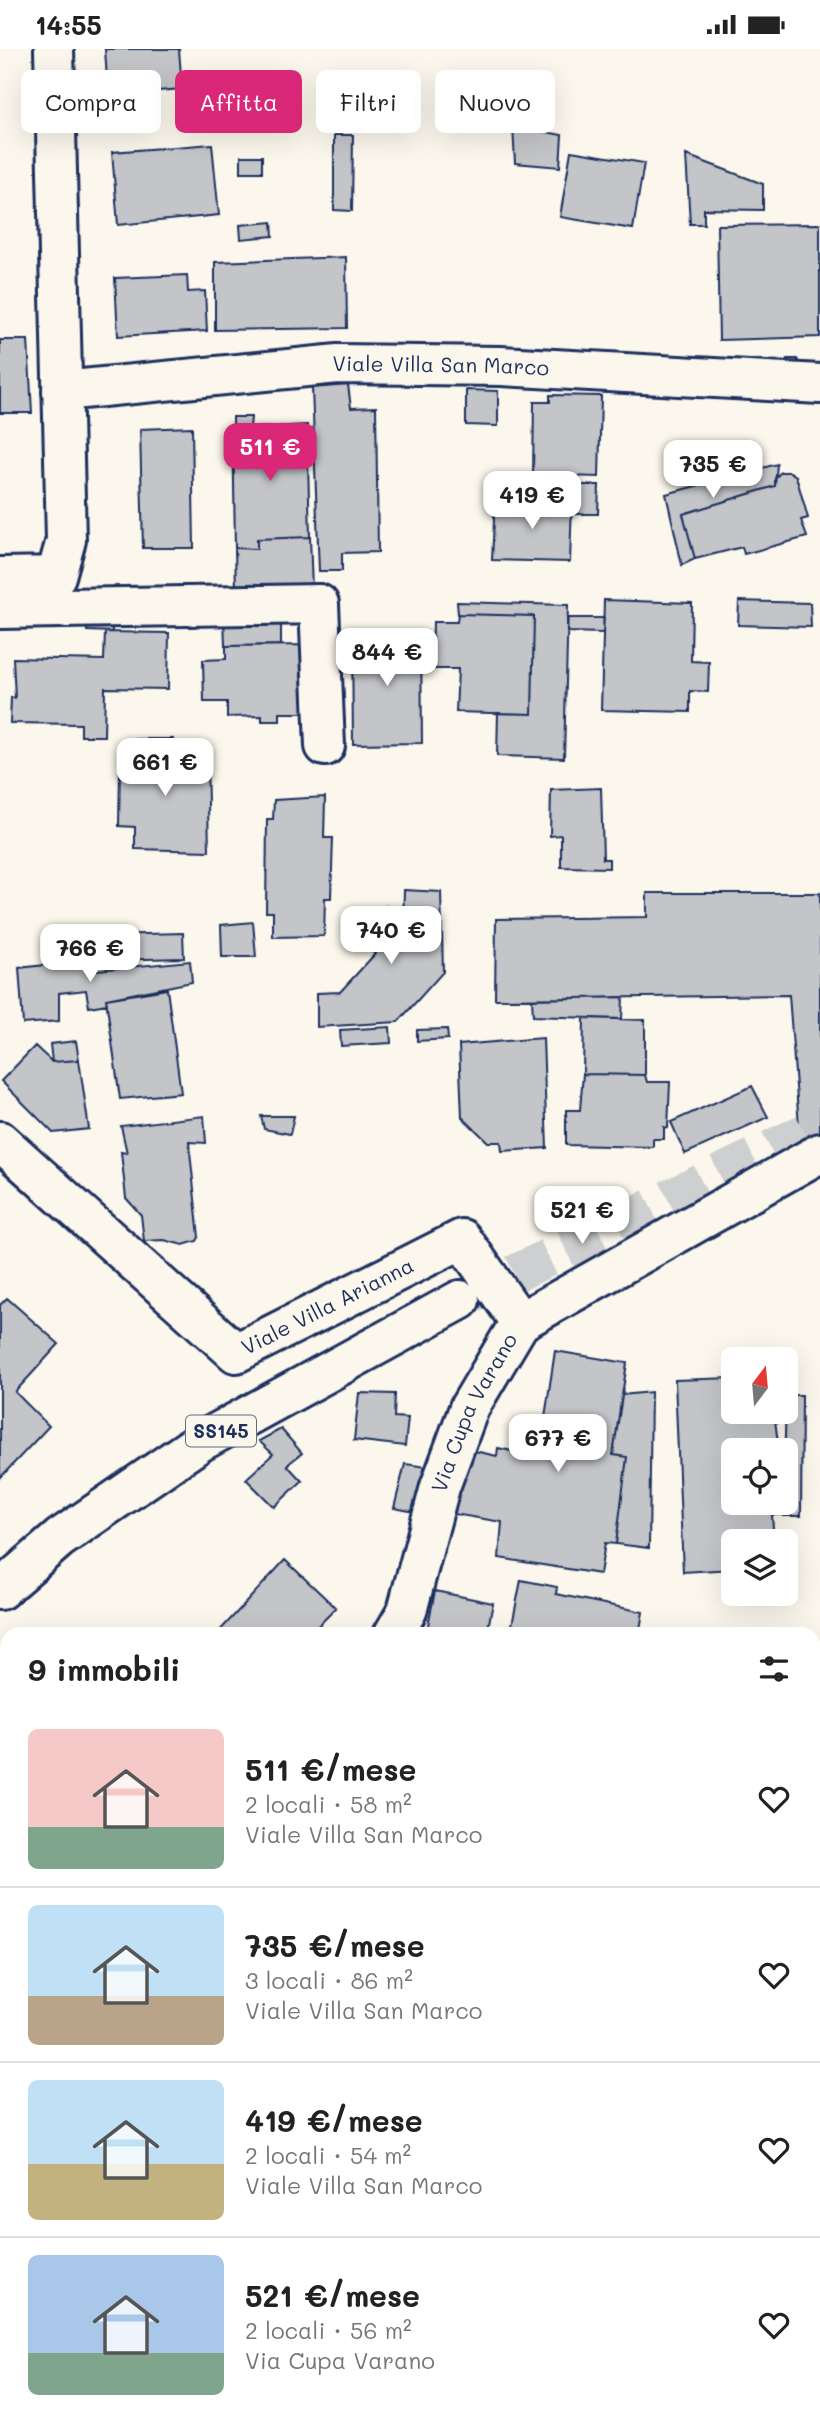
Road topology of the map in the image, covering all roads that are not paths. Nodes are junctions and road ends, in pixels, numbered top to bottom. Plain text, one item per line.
1 (54, 49) edge
2 (820, 384) edge
3 (62, 391) junction
4 (0, 577) edge
5 (0, 608) edge
6 (325, 745) dead end
7 (0, 1141) edge
8 (820, 1153) edge
9 (460, 1300) tunnel mouth
10 (520, 1322) junction
11 (0, 1590) edge
12 (398, 1627) edge

1 - 3 main road
2 - 3 main road, Viale Villa San Marco
3 - 4 main road
5 - 6 main road
7 - 10 main road, Viale Villa Arianna
8 - 10 main road, Via Cupa Varano
9 - 11 main road, SS145
10 - 12 main road, Via Cupa Varano

